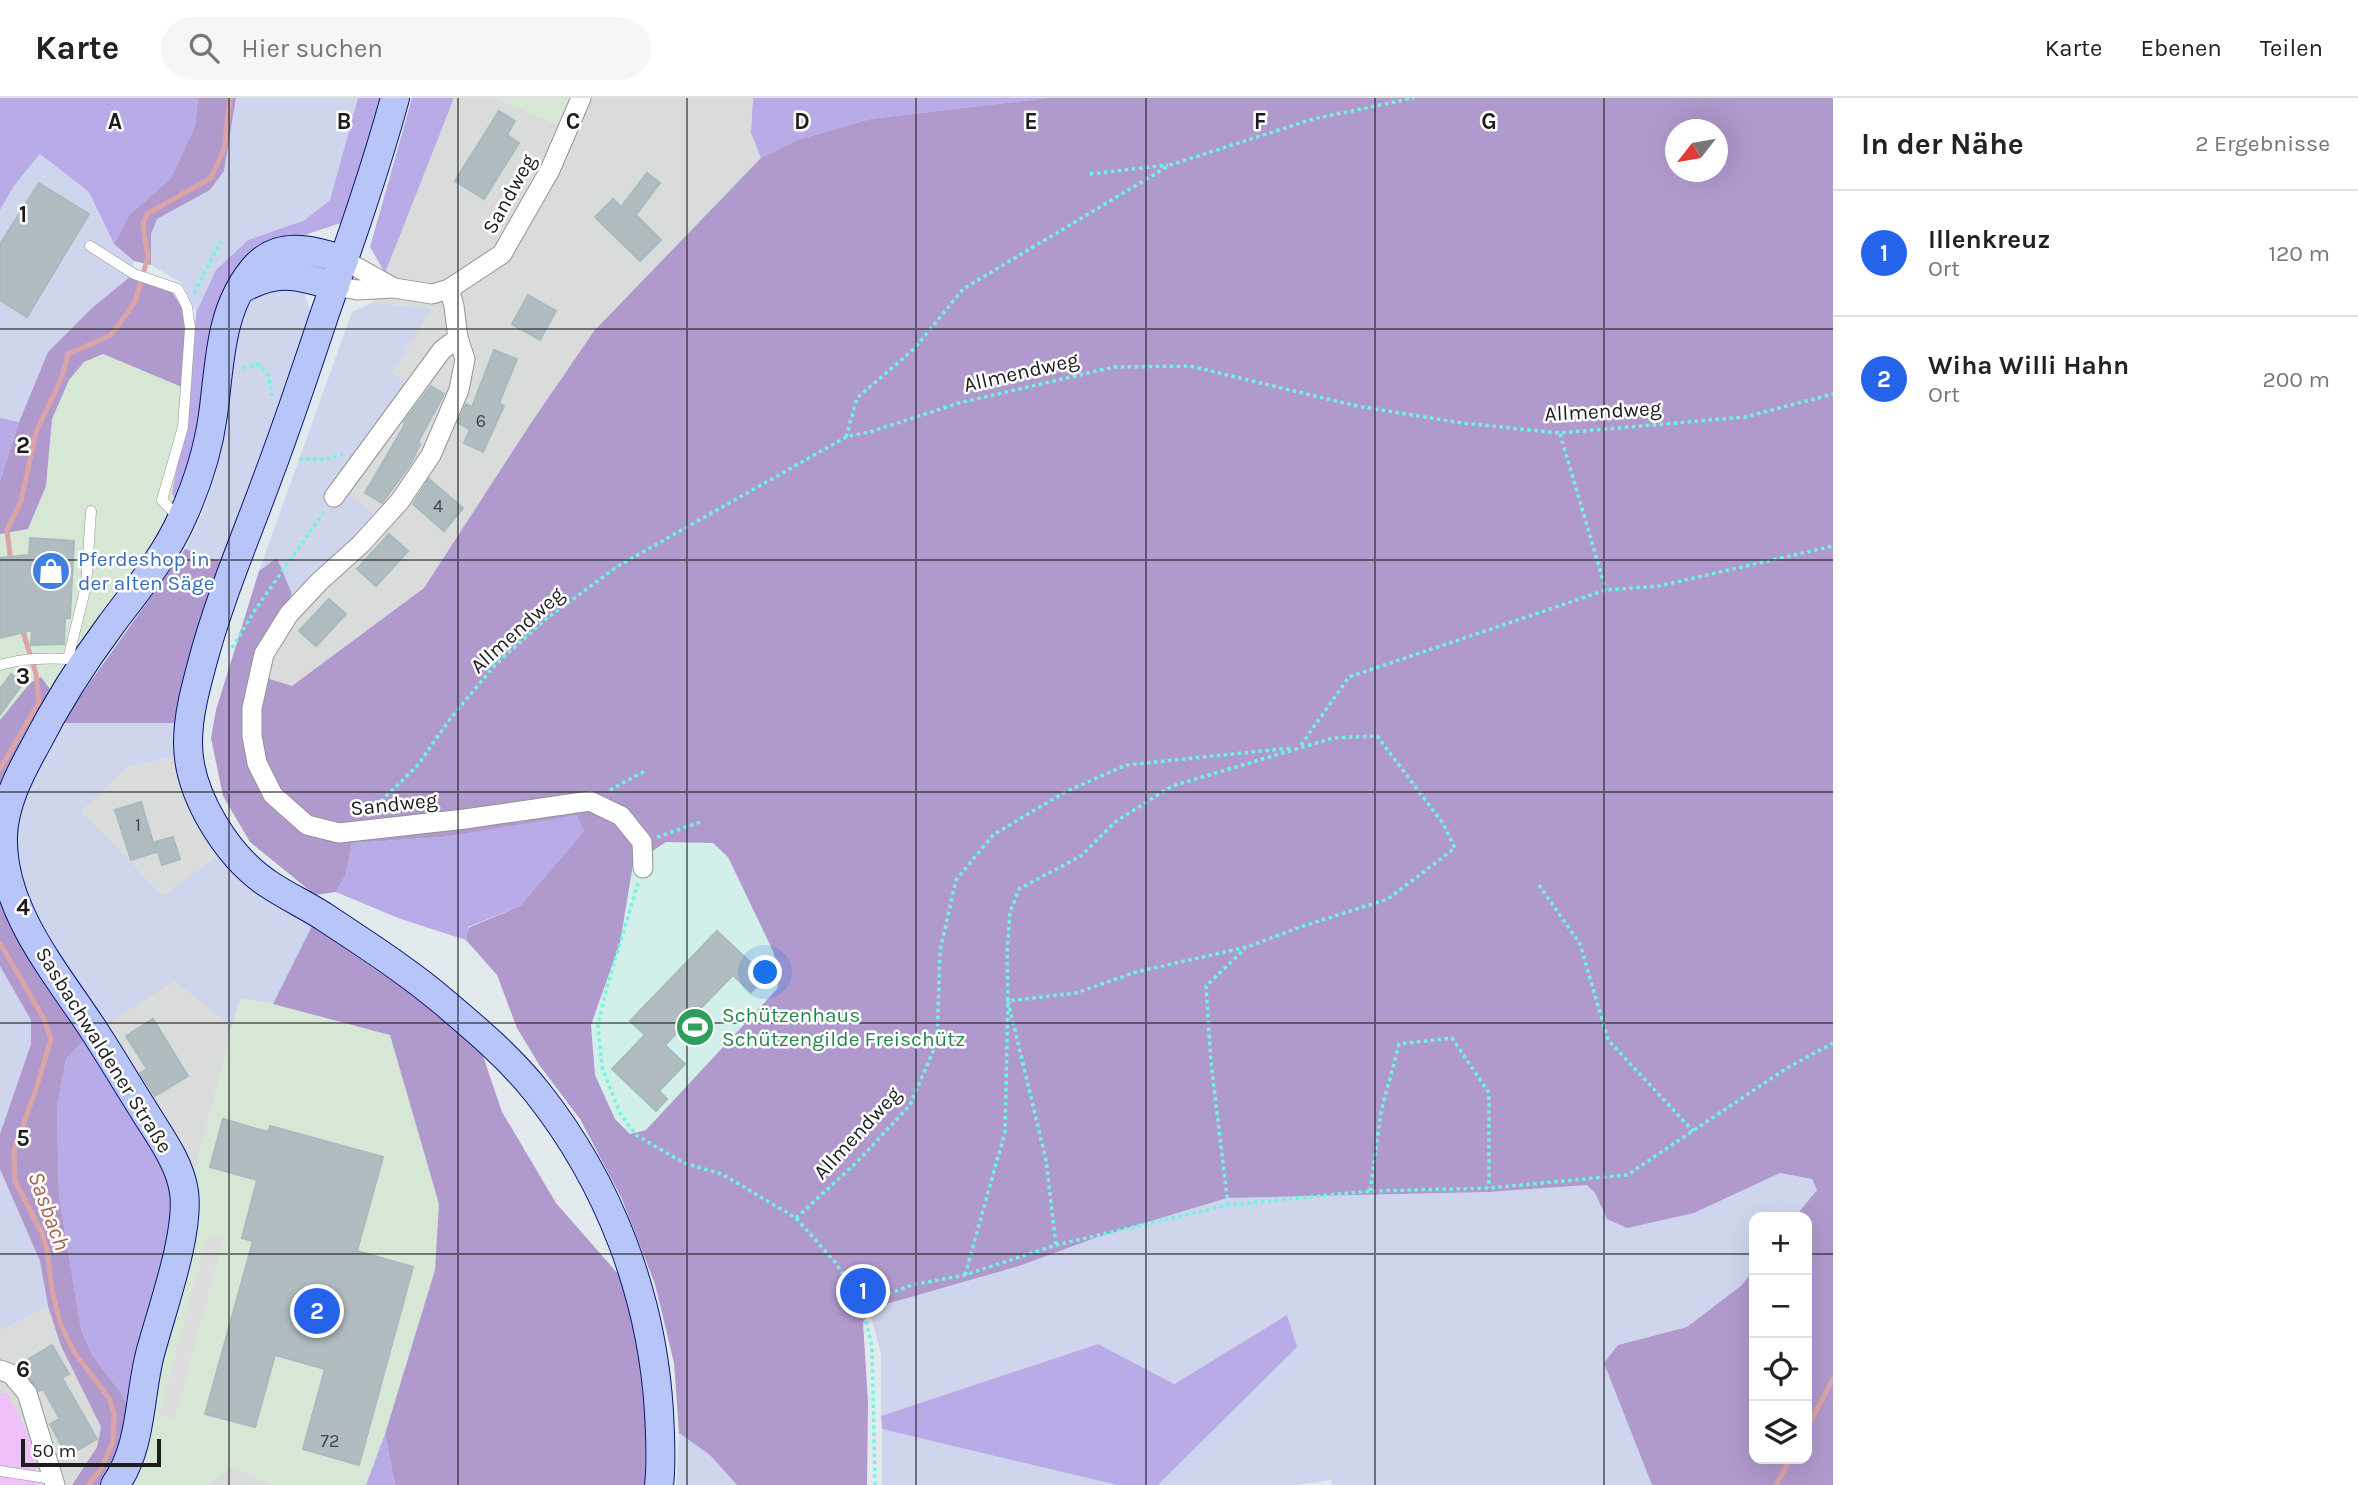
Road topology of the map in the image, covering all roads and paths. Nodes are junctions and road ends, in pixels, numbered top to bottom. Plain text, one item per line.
1 (395, 98) edge
2 (581, 98) edge
3 (1414, 98) edge
4 (1170, 165) junction
5 (1090, 174) dead end
6 (220, 241) dead end
7 (90, 246) dead end
8 (340, 273) junction
9 (394, 288) junction
10 (449, 289) junction
11 (187, 307) junction
12 (458, 338) junction
13 (238, 376) dead end
14 (1833, 394) edge
15 (272, 399) dead end
16 (1559, 433) junction
17 (846, 437) junction
18 (369, 446) junction
19 (275, 458) junction
20 (334, 497) joint
21 (91, 511) dead end
22 (181, 521) junction
23 (1833, 546) edge
24 (1606, 590) junction
25 (227, 656) dead end
26 (77, 659) junction
27 (0, 665) edge
28 (1300, 747) junction
29 (645, 771) dead end
30 (590, 801) junction
31 (701, 822) dead end
32 (358, 829) junction
33 (642, 842) junction
34 (643, 868) joint
35 (1539, 885) dead end
36 (1247, 947) junction
37 (1008, 1001) junction
38 (1833, 1043) edge
39 (1693, 1130) junction
40 (1489, 1188) junction
41 (1370, 1191) junction
42 (1228, 1205) junction
43 (796, 1218) junction
44 (1056, 1245) junction
45 (965, 1276) junction
46 (862, 1304) junction
47 (0, 1370) edge
48 (0, 1471) edge
49 (54, 1482) edge
50 (115, 1485) edge
51 (659, 1485) edge
52 (875, 1485) edge

1 - 8 main road
2 - 10 street, Sandweg
3 - 4 path
4 - 5 path
4 - 17 path
6 - 11 path
7 - 11 lane
8 - 9 street, Sandweg
8 - 9 street, Sandweg
8 - 19 main road
8 - 22 main road, Sasbachwaldener Straße
9 - 10 street, Sandweg
10 - 12 street, Sandweg
11 - 22 lane
12 - 18 street
12 - 32 street, Sandweg
13 - 15 path
14 - 16 path, Allmendweg
16 - 17 path, Allmendweg
16 - 24 path
17 - 32 path, Allmendweg
18 - 19 path
18 - 20 street
19 - 51 main road
20 - 25 path
21 - 26 lane
22 - 26 main road, Sasbachwaldener Straße
23 - 24 path
24 - 28 path
26 - 27 lane
26 - 50 main road, Sasbachwaldener Straße
28 - 36 path
28 - 37 path
28 - 43 path, Allmendweg
29 - 30 path
30 - 32 street, Sandweg
30 - 33 street
31 - 33 path
33 - 34 street
34 - 43 path
35 - 39 path
36 - 37 path
36 - 42 path
37 - 44 path
37 - 45 path
38 - 39 path
39 - 40 path
40 - 41 path
40 - 41 path
41 - 42 path
42 - 44 path
43 - 46 path
44 - 45 path
45 - 46 path
46 - 52 path
47 - 49 street
48 - 49 lane

